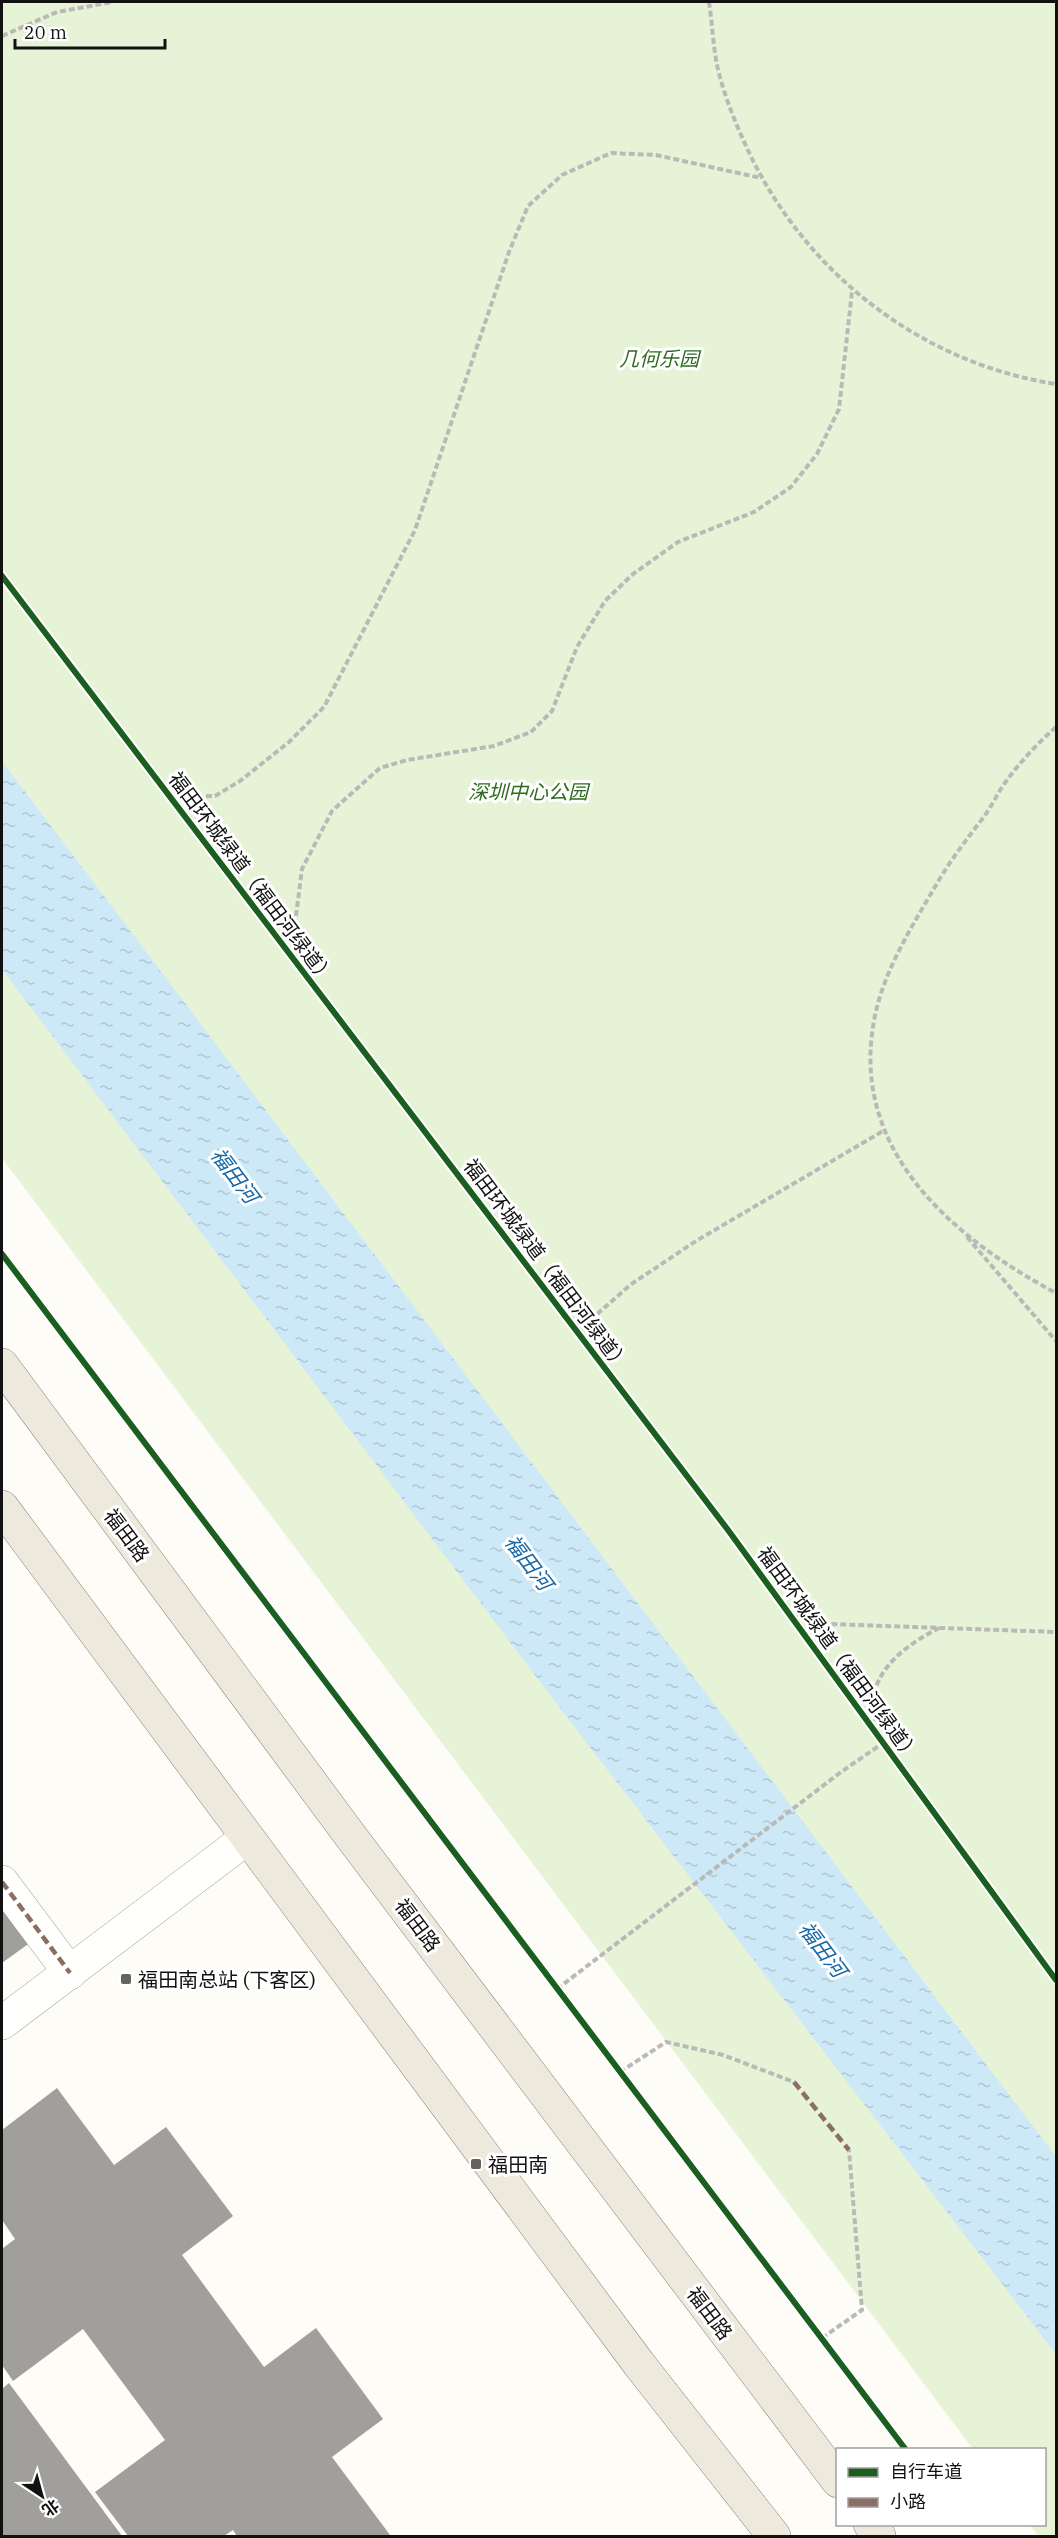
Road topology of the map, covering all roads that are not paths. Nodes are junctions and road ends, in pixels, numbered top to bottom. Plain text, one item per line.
1 (2, 1365) edge
2 (2, 1507) edge
3 (247, 1838) junction
4 (2, 1882) edge
5 (70, 1973) junction
6 (2, 2023) edge
7 (836, 2480) edge
8 (774, 2536) edge

1 - 7 main road, 福田路
2 - 3 main road
3 - 5 street
3 - 8 main road
4 - 5 street
5 - 6 street

